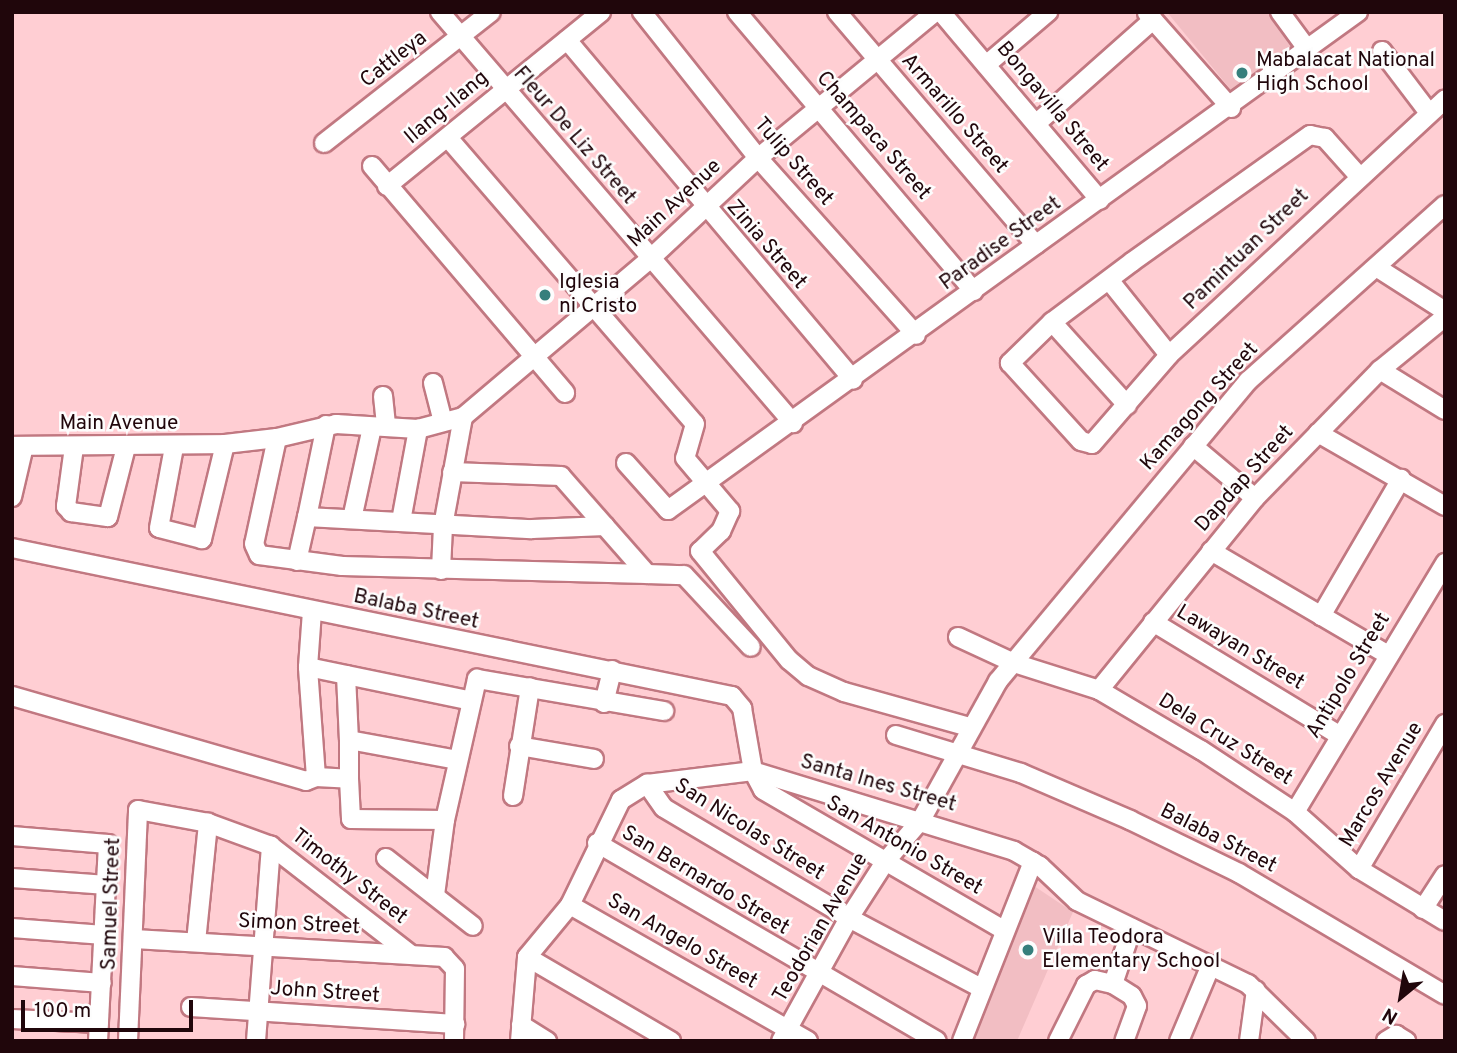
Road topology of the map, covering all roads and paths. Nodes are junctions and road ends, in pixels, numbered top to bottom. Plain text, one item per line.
1 (439, 12) edge
2 (491, 12) edge
3 (601, 12) edge
4 (642, 12) edge
5 (737, 12) edge
6 (837, 12) edge
7 (935, 12) edge
8 (941, 12) edge
9 (1048, 12) edge
10 (1280, 12) edge
11 (1359, 12) edge
12 (1150, 16) edge
13 (459, 38) junction
14 (567, 40) junction
15 (1308, 50) junction
16 (1382, 51) dead end
17 (878, 62) junction
18 (986, 65) junction
19 (503, 91) junction
20 (1445, 99) edge
21 (1231, 108) junction
22 (819, 111) junction
23 (1429, 113) junction
24 (1038, 122) junction
25 (449, 139) junction
26 (324, 143) dead end
27 (758, 158) junction
28 (372, 166) dead end
29 (1358, 175) junction
30 (387, 186) junction
31 (1100, 200) junction
32 (1445, 205) edge
33 (703, 207) junction
34 (1036, 245) junction
35 (651, 258) junction
36 (1376, 267) junction
37 (1109, 280) junction
38 (974, 291) junction
39 (594, 305) junction
40 (1445, 311) edge
41 (1445, 317) edge
42 (1052, 322) junction
43 (916, 335) junction
44 (1169, 355) junction
45 (534, 356) junction
46 (1380, 370) junction
47 (853, 380) junction
48 (433, 383) dead end
49 (565, 393) dead end
50 (383, 396) dead end
51 (1127, 405) junction
52 (1445, 410) edge
53 (463, 417) junction
54 (443, 422) junction
55 (793, 424) junction
56 (326, 425) junction
57 (379, 427) junction
58 (418, 429) junction
59 (1318, 433) junction
60 (277, 438) junction
61 (225, 444) junction
62 (18, 446) edge
63 (1193, 446) junction
64 (74, 447) junction
65 (126, 447) junction
66 (174, 447) junction
67 (626, 463) dead end
68 (452, 472) junction
69 (1401, 479) junction
70 (706, 484) junction
71 (14, 494) edge
72 (1255, 498) junction
73 (1445, 506) edge
74 (307, 517) junction
75 (352, 519) junction
76 (401, 521) junction
77 (443, 526) junction
78 (605, 526) junction
79 (12, 548) edge
80 (1211, 551) junction
81 (297, 561) junction
82 (1445, 563) edge
83 (441, 570) junction
84 (646, 574) junction
85 (312, 611) junction
86 (1321, 616) junction
87 (1153, 622) junction
88 (958, 638) dead end
89 (751, 647) dead end
90 (1388, 655) junction
91 (1014, 663) junction
92 (308, 667) junction
93 (612, 670) junction
94 (346, 675) junction
95 (530, 687) junction
96 (1099, 690) junction
97 (12, 696) edge
98 (471, 701) junction
99 (604, 703) junction
100 (664, 711) dead end
101 (1445, 724) edge
102 (969, 727) junction
103 (896, 734) dead end
104 (1339, 735) junction
105 (349, 740) junction
106 (519, 746) junction
107 (957, 751) junction
108 (594, 759) dead end
109 (458, 761) junction
110 (753, 771) junction
111 (316, 777) junction
112 (349, 779) junction
113 (647, 784) junction
114 (513, 796) dead end
115 (138, 810) joint
116 (1295, 812) junction
117 (445, 820) junction
118 (921, 820) junction
119 (208, 823) junction
120 (12, 836) edge
121 (597, 843) junction
122 (271, 846) junction
123 (386, 858) dead end
124 (885, 862) junction
125 (1034, 862) junction
126 (1359, 869) junction
127 (1445, 875) edge
128 (12, 878) edge
129 (107, 885) junction
130 (435, 895) junction
131 (570, 905) junction
132 (1423, 909) junction
133 (849, 918) junction
134 (1445, 921) edge
135 (472, 926) dead end
136 (12, 928) edge
137 (1132, 928) junction
138 (1006, 931) junction
139 (104, 934) junction
140 (134, 939) junction
141 (196, 942) junction
142 (262, 948) junction
143 (409, 953) junction
144 (527, 957) junction
145 (1211, 965) junction
146 (818, 974) junction
147 (12, 976) edge
148 (102, 982) junction
149 (1113, 984) junction
150 (981, 988) junction
151 (1256, 990) junction
152 (1445, 995) edge
153 (191, 1007) dead end
154 (258, 1011) junction
155 (12, 1019) edge
156 (99, 1032) edge
157 (454, 1032) edge
158 (521, 1033) edge
159 (785, 1035) edge
160 (1386, 1040) edge
161 (128, 1041) edge
162 (256, 1041) edge
163 (548, 1041) edge
164 (671, 1041) edge
165 (808, 1041) edge
166 (937, 1041) edge
167 (962, 1041) edge
168 (1058, 1041) edge
169 (1124, 1041) edge
170 (1179, 1041) edge
171 (1249, 1041) edge
172 (1306, 1041) edge
173 (1406, 1041) edge

1 - 13 street, Fleur De Liz Street
2 - 13 street, Cattleya
3 - 14 street, Ilang-Ilang
4 - 27 street, Tulip Street
5 - 22 street, Champaca Street
6 - 17 street, Armarillo Street
7 - 17 street, Main Avenue
8 - 18 street, Bongavilla Street
9 - 18 street
10 - 15 street
11 - 15 street, Paradise Street
12 - 21 street
12 - 24 street
13 - 19 street, Fleur De Liz Street
13 - 26 street, Cattleya
14 - 19 street, Ilang-Ilang
14 - 33 street, Zinia Street
15 - 21 street, Paradise Street
16 - 23 street
17 - 22 street, Main Avenue
17 - 34 street, Armarillo Street
18 - 24 street, Bongavilla Street
19 - 25 street, Ilang-Ilang
19 - 35 street, Fleur De Liz Street
20 - 23 street, Pamintuan Street
21 - 31 street, Paradise Street
22 - 27 street, Main Avenue
22 - 38 street, Champaca Street
23 - 29 street, Pamintuan Street
24 - 31 street, Bongavilla Street
25 - 30 street, Ilang-Ilang
25 - 39 street
27 - 33 street, Main Avenue
27 - 43 street, Tulip Street
28 - 30 street
29 - 37 street
29 - 44 street, Pamintuan Street
30 - 45 street
31 - 34 street, Paradise Street
32 - 36 street, Kamagong Street
33 - 35 street, Main Avenue
33 - 47 street, Zinia Street
34 - 38 street, Paradise Street
35 - 39 street, Main Avenue
35 - 55 street, Fleur De Liz Street
36 - 40 street
36 - 63 street, Kamagong Street
37 - 42 street
37 - 44 street
38 - 43 street, Paradise Street
39 - 45 street, Main Avenue
39 - 70 street
41 - 46 street, Dapdap Street
42 - 51 street
42 - 51 street, Pamintuan Street
43 - 47 street, Paradise Street
44 - 51 street, Pamintuan Street
45 - 49 street
45 - 53 street, Main Avenue
46 - 52 street
46 - 59 street, Dapdap Street
47 - 55 street, Paradise Street
48 - 54 street
50 - 57 street
53 - 54 street, Main Avenue
53 - 68 street
54 - 58 street, Main Avenue
55 - 70 street, Paradise Street
56 - 57 street, Main Avenue
56 - 60 street, Main Avenue
56 - 74 street
57 - 58 street, Main Avenue
57 - 75 street
58 - 76 street
59 - 69 street
59 - 72 street, Dapdap Street
60 - 61 street, Main Avenue
60 - 81 street
61 - 66 street, Main Avenue
61 - 66 street
62 - 64 street, Main Avenue
62 - 71 street
63 - 72 street
63 - 91 street, Kamagong Street
64 - 65 street, Main Avenue
64 - 65 street
65 - 66 street, Main Avenue
67 - 70 street, Paradise Street
68 - 77 street
68 - 78 street
69 - 73 street
69 - 86 street
70 - 102 street
72 - 80 street, Dapdap Street
74 - 75 street
74 - 81 street
75 - 76 street
76 - 77 street
77 - 78 street
77 - 83 street
78 - 84 street
79 - 85 street, Balaba Street
80 - 86 street
80 - 87 street, Dapdap Street
81 - 83 street
82 - 90 street, Antipolo Street
83 - 84 street
84 - 89 street
85 - 92 street
85 - 93 street, Balaba Street
86 - 90 street
87 - 96 street, Dapdap Street
87 - 104 street, Lawayan Street
88 - 91 street, Dela Cruz Street
90 - 104 street, Antipolo Street
91 - 96 street, Dela Cruz Street
91 - 102 street, Teodorian Avenue
92 - 94 street
92 - 111 street
93 - 99 street
93 - 110 street, Balaba Street
94 - 98 street
94 - 105 street
95 - 98 street
95 - 99 street
95 - 106 street
96 - 116 street, Dela Cruz Street
97 - 111 street
98 - 109 street
99 - 100 street
101 - 126 street, Marcos Avenue
102 - 107 street, Teodorian Avenue
103 - 107 street, Balaba Street
104 - 116 street, Antipolo Street
105 - 109 street
105 - 112 street
106 - 108 street
106 - 114 street
107 - 118 street, Teodorian Avenue
107 - 152 street, Balaba Street
109 - 117 street
110 - 113 street, Santa Ines Street
110 - 118 street, Santa Ines Street
110 - 124 street, San Antonio Street
111 - 112 street
112 - 117 street
113 - 121 street
113 - 133 street, San Nicolas Street
115 - 119 street, Timothy Street
115 - 140 street, Samuel Street
116 - 126 street, Dela Cruz Street
117 - 130 street
118 - 124 street, Teodorian Avenue
118 - 125 street, Santa Ines Street
119 - 122 street, Timothy Street
119 - 141 street
120 - 129 street
121 - 131 street
121 - 146 street, San Bernardo Street
122 - 142 street
122 - 143 street, Timothy Street
123 - 130 street
124 - 133 street, Teodorian Avenue
124 - 138 street, San Antonio Street
125 - 137 street, Santa Ines Street
125 - 138 street
126 - 132 street, Dela Cruz Street
127 - 132 street
128 - 129 street
129 - 139 street
130 - 135 street
131 - 144 street
131 - 159 street, San Angelo Street
132 - 134 street, Dela Cruz Street
133 - 146 street, Teodorian Avenue
133 - 150 street, San Nicolas Street
136 - 139 street
137 - 145 street, Santa Ines Street
137 - 149 street
138 - 150 street
139 - 148 street
140 - 141 street, Simon Street
140 - 161 street, Samuel Street
141 - 142 street, Simon Street
142 - 143 street, Simon Street
142 - 154 street
143 - 157 street, Simon Street
144 - 158 street
144 - 164 street
145 - 151 street, Santa Ines Street
145 - 170 street
146 - 159 street, Teodorian Avenue
146 - 166 street, San Bernardo Street
147 - 148 street
148 - 156 street
149 - 168 street
149 - 169 street
150 - 167 street
151 - 171 street
151 - 172 street, Santa Ines Street
153 - 154 street, John Street
154 - 157 street, John Street
154 - 162 street
155 - 156 street
158 - 163 street
159 - 165 street, San Angelo Street
160 - 173 street

